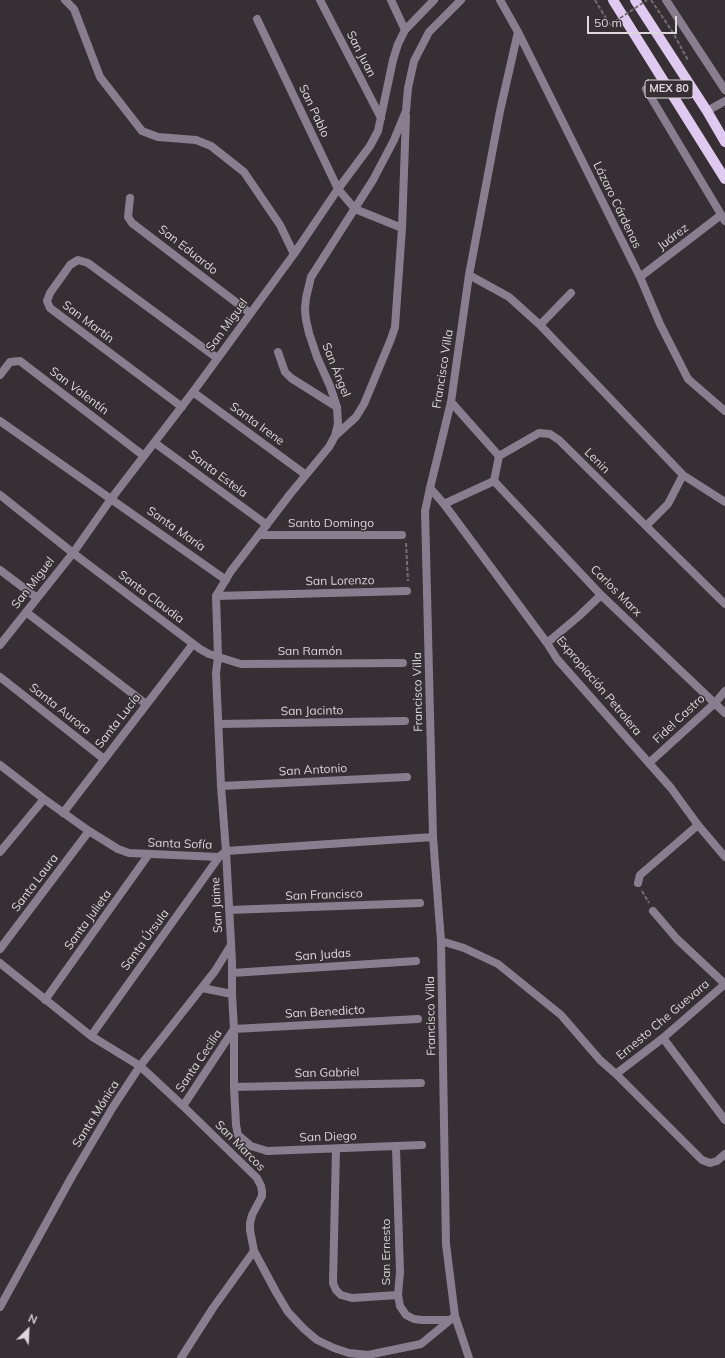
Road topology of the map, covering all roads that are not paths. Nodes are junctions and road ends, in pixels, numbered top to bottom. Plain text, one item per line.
1 (66, 0) edge
2 (320, 0) edge
3 (391, 0) edge
4 (434, 0) edge
5 (461, 0) edge
6 (500, 0) edge
7 (613, 0) edge
8 (635, 0) edge
9 (666, 0) edge
10 (257, 19) dead end
11 (405, 30) junction
12 (518, 32) junction
13 (646, 89) dead end
14 (725, 90) edge
15 (725, 101) edge
16 (406, 111) junction
17 (706, 111) junction
18 (381, 118) junction
19 (725, 142) edge
20 (725, 178) edge
21 (338, 189) junction
22 (130, 198) dead end
23 (355, 209) junction
24 (723, 218) edge
25 (402, 228) junction
26 (294, 254) junction
27 (469, 275) junction
28 (640, 277) junction
29 (571, 293) dead end
30 (250, 314) junction
31 (540, 325) junction
32 (278, 352) dead end
33 (217, 358) junction
34 (0, 375) edge
35 (193, 392) junction
36 (452, 402) junction
37 (182, 407) junction
38 (337, 408) junction
39 (725, 411) edge
40 (0, 421) edge
41 (335, 436) junction
42 (156, 443) junction
43 (144, 456) junction
44 (499, 456) junction
45 (306, 475) junction
46 (683, 475) junction
47 (494, 481) junction
48 (430, 488) junction
49 (0, 495) edge
50 (112, 498) junction
51 (725, 502) edge
52 (444, 504) junction
53 (267, 525) junction
54 (646, 526) junction
55 (260, 535) junction
56 (402, 535) road end
57 (73, 553) junction
58 (0, 570) edge
59 (226, 580) junction
60 (407, 592) road end
61 (601, 595) junction
62 (216, 596) junction
63 (37, 598) junction
64 (725, 604) edge
65 (26, 612) junction
66 (547, 643) junction
67 (193, 644) junction
68 (0, 645) edge
69 (218, 656) junction
70 (403, 663) dead end
71 (0, 677) edge
72 (725, 692) edge
73 (715, 702) junction
74 (146, 704) junction
75 (725, 713) edge
76 (405, 721) dead end
77 (219, 724) junction
78 (104, 759) junction
79 (649, 763) junction
80 (0, 765) edge
81 (407, 777) dead end
82 (221, 786) junction
83 (44, 799) junction
84 (63, 813) junction
85 (698, 825) junction
86 (89, 831) junction
87 (433, 837) junction
88 (226, 850) junction
89 (0, 852) edge
90 (149, 854) junction
91 (219, 857) junction
92 (725, 857) edge
93 (638, 883) road end
94 (420, 904) dead end
95 (229, 910) junction
96 (654, 911) road end
97 (442, 941) junction
98 (231, 945) junction
99 (0, 949) edge
100 (416, 961) dead end
101 (0, 963) edge
102 (232, 973) junction
103 (725, 984) edge
104 (202, 988) junction
105 (232, 994) junction
106 (45, 1000) junction
107 (418, 1019) dead end
108 (234, 1029) junction
109 (90, 1036) junction
110 (663, 1038) junction
111 (140, 1066) junction
112 (616, 1074) junction
113 (421, 1083) dead end
114 (234, 1087) junction
115 (183, 1106) junction
116 (725, 1120) edge
117 (238, 1135) joint
118 (422, 1146) dead end
119 (396, 1147) junction
120 (336, 1149) junction
121 (725, 1154) edge
122 (254, 1251) junction
123 (398, 1295) junction
124 (0, 1307) edge
125 (453, 1318) junction
126 (181, 1358) edge
127 (469, 1358) edge

1 - 26 street
2 - 18 street, San Juan
3 - 11 street
4 - 11 street, San Miguel
5 - 16 street, San Ángel
6 - 12 street, Lázaro Cárdenas
7 - 20 main road, MEX 80
8 - 17 main road, MEX 80
9 - 14 street
10 - 21 street, San Pablo
11 - 18 street, San Miguel
12 - 27 street, Francisco Villa
12 - 28 street, Lázaro Cárdenas
13 - 24 street
15 - 17 street
16 - 23 street, San Ángel
16 - 25 street, San Ángel
17 - 19 main road, MEX 80
18 - 21 street, San Miguel
21 - 23 street, San Pablo
21 - 26 street, San Miguel
22 - 30 street, San Eduardo
23 - 25 street
23 - 38 street, San Ángel
24 - 28 street, Juárez
25 - 41 street, San Ángel
26 - 30 street, San Miguel
27 - 31 street
27 - 36 street, Francisco Villa
28 - 39 street, Lázaro Cárdenas
29 - 31 street
30 - 33 street, San Miguel
31 - 46 street
32 - 38 street
33 - 35 street, San Miguel
33 - 37 street, San Martín
34 - 43 street, San Valentín
35 - 37 street, San Miguel
35 - 45 street, Santa Irene
36 - 44 street
36 - 48 street, Francisco Villa
37 - 42 street, San Miguel
38 - 41 street, San Ángel
40 - 50 street
41 - 45 street, San Ángel
42 - 43 street, San Miguel
42 - 53 street, Santa Estela
43 - 50 street, San Miguel
44 - 47 street
44 - 54 street, Lenin
45 - 53 street, San Ángel
46 - 51 street
46 - 54 street
47 - 52 street
47 - 61 street, Carlos Marx
48 - 52 street, Expropiación Petrolera
48 - 87 street, Francisco Villa
49 - 57 street, Santa Claudia
50 - 57 street, San Miguel
50 - 59 street, Santa María
52 - 66 street, Expropiación Petrolera
53 - 55 street, San Ángel
54 - 64 street, Lenin
55 - 56 street, Santo Domingo
55 - 59 street, San Ángel
57 - 63 street, San Miguel
57 - 67 street, Santa Claudia
58 - 63 street
59 - 62 street, San Ángel
60 - 62 street, San Lorenzo
61 - 66 street
61 - 73 street, Carlos Marx
62 - 69 street
63 - 65 street, San Miguel
65 - 68 street, San Miguel
65 - 74 street
66 - 79 street, Expropiación Petrolera
67 - 69 street, Santa Claudia
67 - 74 street, Santa Lucía
69 - 70 street, San Ramón
69 - 77 street, San Jaime
71 - 78 street, Santa Aurora
72 - 73 street, Fidel Castro
73 - 75 street, Carlos Marx
73 - 79 street, Fidel Castro
74 - 78 street, Santa Lucía
76 - 77 street, San Jacinto
77 - 82 street, San Jaime
78 - 84 street, Santa Lucía
79 - 85 street, Expropiación Petrolera
80 - 83 street, Santa Sofía
81 - 82 street, San Antonio
82 - 88 street, San Jaime
83 - 84 street, Santa Sofía
83 - 89 street
84 - 86 street, Santa Sofía
85 - 92 street, Expropiación Petrolera
85 - 93 street
86 - 90 street, Santa Sofía
86 - 99 street, Santa Laura
87 - 88 street, Santa Sofía
87 - 97 street, Francisco Villa
88 - 91 street, Santa Sofía
88 - 95 street, San Jaime
90 - 91 street, Santa Sofía
90 - 106 street, Santa Julieta
91 - 109 street, Santa Úrsula
94 - 95 street, San Francisco
95 - 98 street, San Jaime
96 - 103 street
97 - 112 street
97 - 125 street, Francisco Villa
98 - 102 street, San Jaime
98 - 104 street, Santa Mónica
100 - 102 street, San Judas
101 - 106 street, San Marcos
102 - 105 street, San Jaime
103 - 110 street, Ernesto Che Guevara
104 - 105 street
104 - 111 street, Santa Mónica
105 - 108 street, San Jaime
106 - 109 street, San Marcos
107 - 108 street, San Benedicto
108 - 114 street, San Jaime
108 - 115 street, Santa Cecilia
109 - 111 street, San Marcos
110 - 112 street, Ernesto Che Guevara
110 - 116 street
111 - 115 street, San Marcos
111 - 124 street, Santa Mónica
112 - 121 street
113 - 114 street, San Gabriel
114 - 117 street, San Jaime
115 - 122 street, San Marcos
117 - 120 street, San Diego
118 - 119 street, San Diego
119 - 120 street, San Diego
119 - 123 street, San Ernesto
120 - 123 street, San Ernesto
122 - 125 street, San Marcos
122 - 126 street
123 - 125 street
125 - 127 street, Francisco Villa

